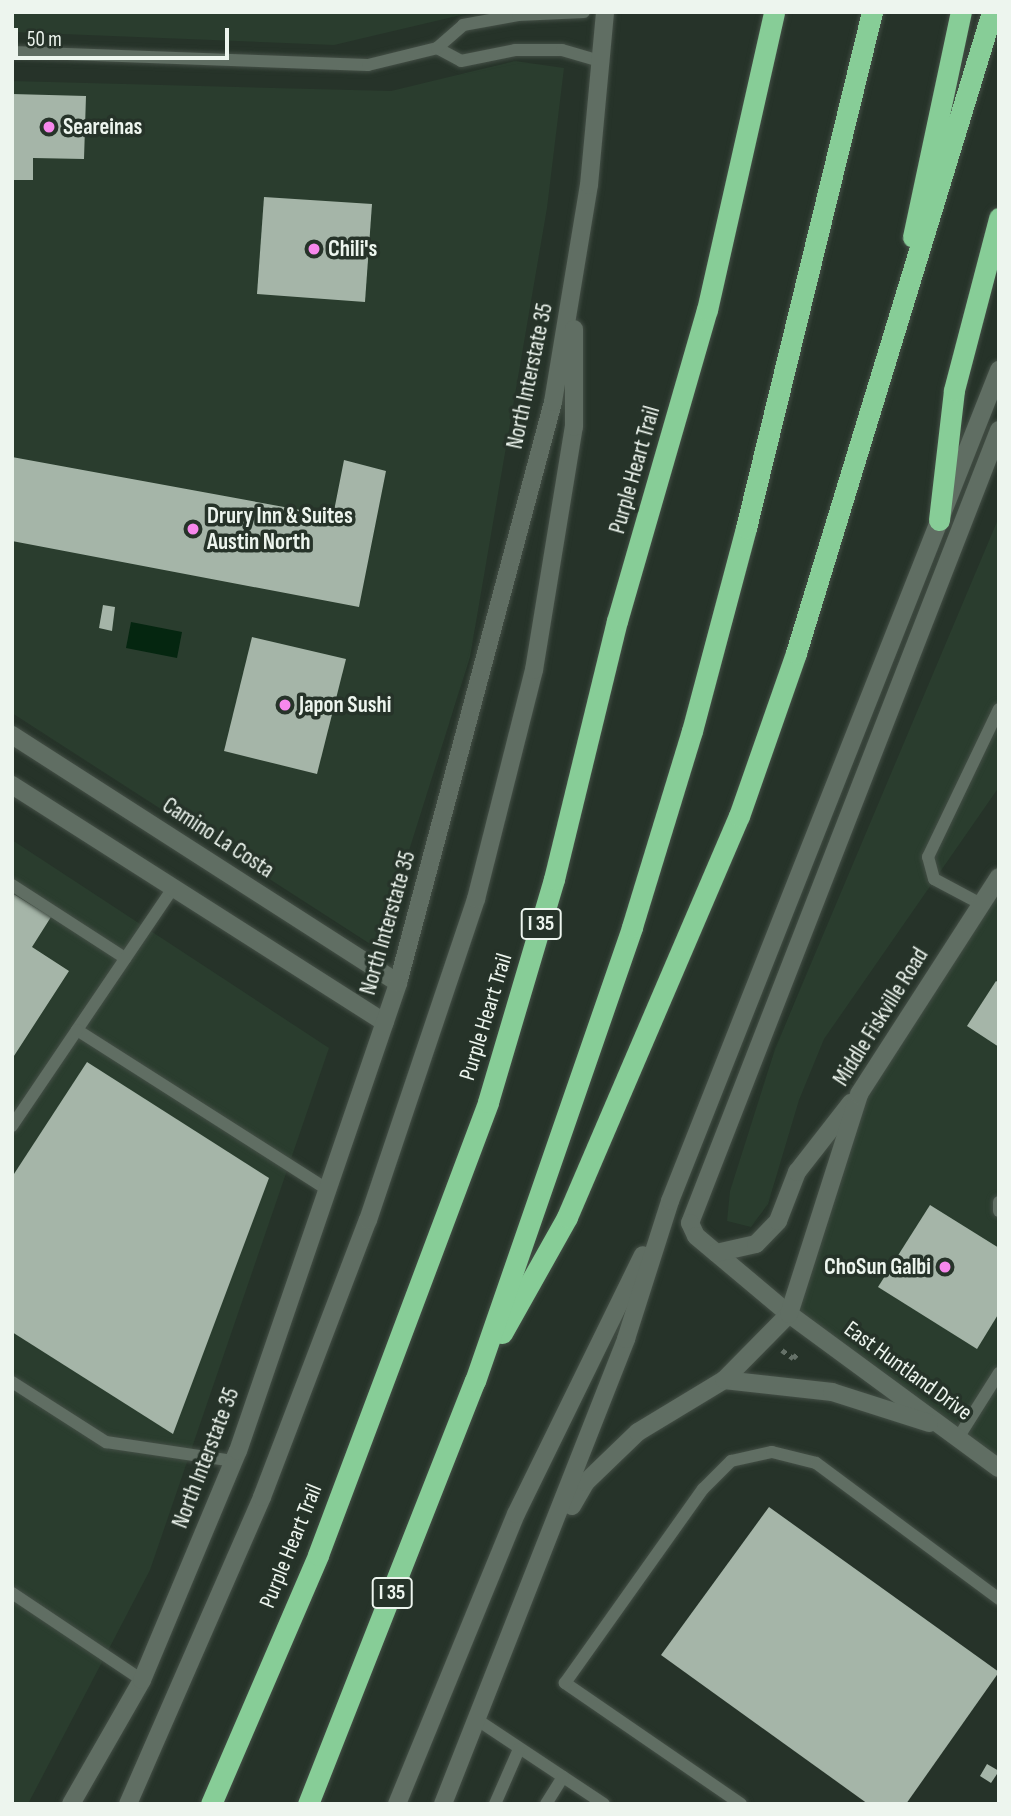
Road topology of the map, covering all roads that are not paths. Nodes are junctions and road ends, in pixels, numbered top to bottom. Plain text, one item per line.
1 (584, 12) edge
2 (605, 12) edge
3 (774, 12) edge
4 (872, 12) edge
5 (961, 12) edge
6 (992, 12) edge
7 (437, 48) junction
8 (12, 52) edge
9 (603, 62) junction
10 (999, 218) edge
11 (575, 284) junction
12 (900, 308) junction
13 (999, 370) edge
14 (999, 430) edge
15 (939, 520) junction
16 (999, 709) edge
17 (12, 735) edge
18 (12, 785) edge
19 (999, 877) edge
20 (12, 886) edge
21 (173, 888) junction
22 (981, 904) junction
23 (125, 958) junction
24 (398, 983) junction
25 (385, 1023) junction
26 (77, 1030) junction
27 (859, 1094) junction
28 (12, 1126) edge
29 (328, 1190) junction
30 (670, 1201) junction
31 (999, 1202) edge
32 (999, 1211) edge
33 (716, 1253) junction
34 (789, 1314) junction
35 (999, 1373) edge
36 (724, 1380) junction
37 (475, 1381) junction
38 (12, 1382) edge
39 (951, 1433) junction
40 (233, 1461) junction
41 (999, 1468) edge
42 (540, 1565) junction
43 (12, 1594) edge
44 (999, 1600) edge
45 (142, 1680) junction
46 (479, 1721) junction
47 (519, 1749) junction
48 (563, 1777) junction
49 (71, 1804) edge
50 (128, 1804) edge
51 (211, 1804) edge
52 (308, 1804) edge
53 (397, 1804) edge
54 (443, 1804) edge
55 (495, 1804) edge
56 (546, 1804) edge
57 (604, 1804) edge
58 (741, 1804) edge

1 - 7 lane
2 - 9 main road, North Interstate 35
3 - 51 highway, Purple Heart Trail / I 35
4 - 37 highway, I 35
5 - 12 highway
6 - 12 highway
7 - 8 lane
7 - 9 lane
9 - 11 main road, North Interstate 35
10 - 15 highway
11 - 24 main road, North Interstate 35
11 - 50 main road
12 - 37 highway
13 - 15 main road
14 - 33 main road, East Huntland Drive
15 - 30 main road
16 - 22 lane
17 - 24 main road, Camino La Costa
18 - 21 main road
19 - 22 main road, Middle Fiskville Road
20 - 23 lane
21 - 23 lane
21 - 25 main road
22 - 27 main road, Middle Fiskville Road
23 - 26 lane
24 - 25 main road, North Interstate 35
25 - 29 main road, North Interstate 35
26 - 28 lane
26 - 29 lane
27 - 33 main road
27 - 34 main road, Middle Fiskville Road
29 - 40 main road, North Interstate 35
30 - 42 main road
30 - 53 main road
31 - 32 lane
33 - 34 main road, East Huntland Drive
34 - 36 main road
34 - 39 main road, East Huntland Drive
35 - 39 lane
36 - 39 main road
36 - 42 main road
37 - 52 highway, I 35
38 - 40 lane
39 - 41 main road, East Huntland Drive
40 - 45 main road, North Interstate 35
42 - 46 main road
43 - 45 lane
44 - 58 lane
45 - 49 main road, North Interstate 35
46 - 47 lane
46 - 54 main road
47 - 48 lane
47 - 55 lane
48 - 56 lane
48 - 57 lane

